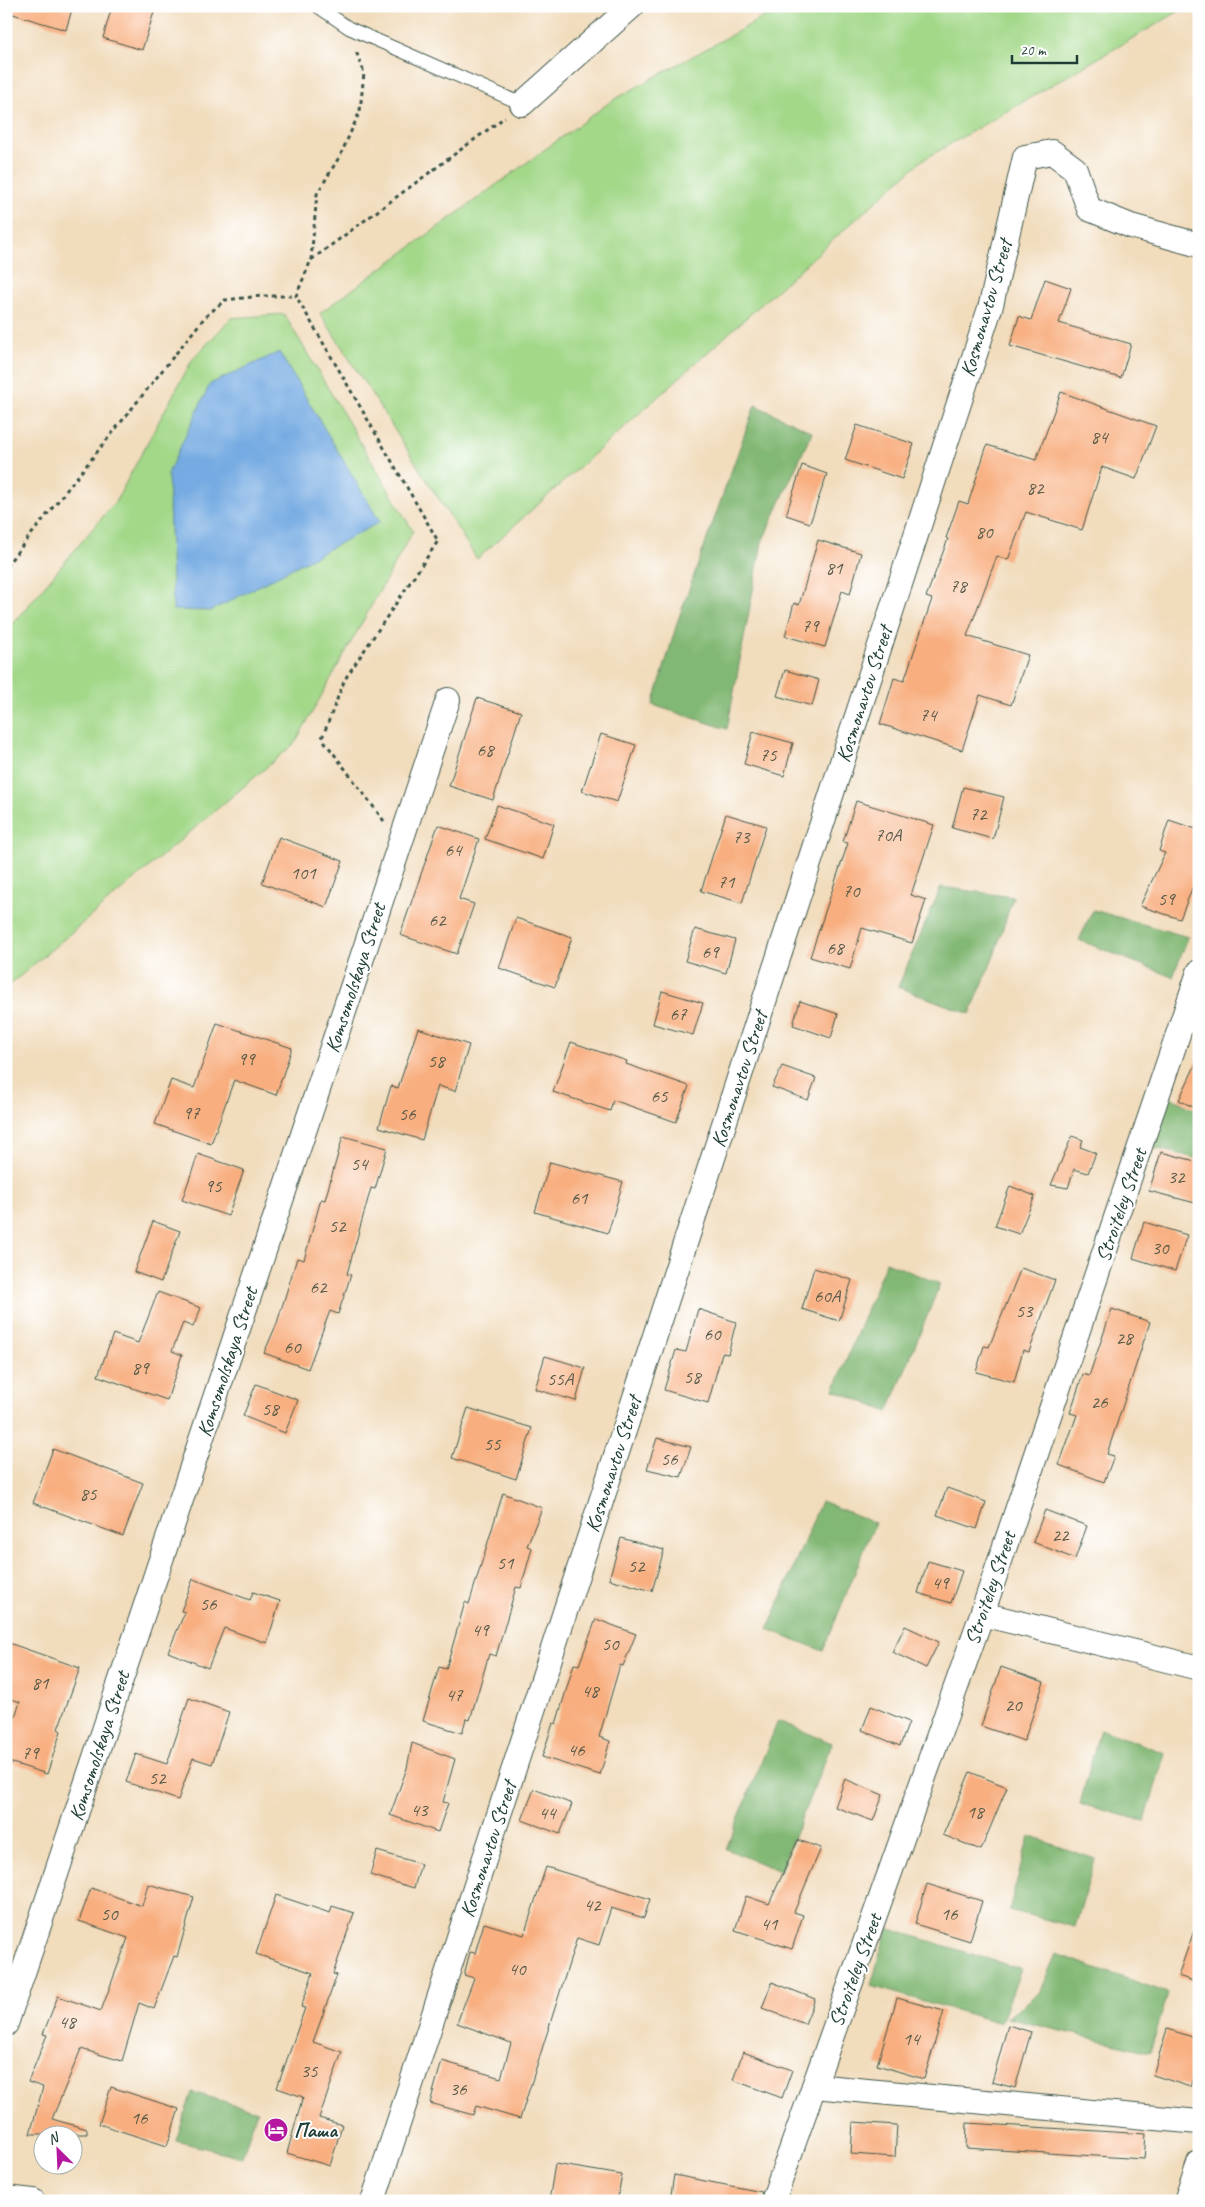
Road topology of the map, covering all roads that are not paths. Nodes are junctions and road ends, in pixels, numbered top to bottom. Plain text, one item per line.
1 (317, 6) edge
2 (632, 6) edge
3 (522, 104) joint
4 (1199, 245) edge
5 (448, 700) dead end
6 (1199, 972) edge
7 (982, 1614) junction
8 (1199, 1668) edge
9 (6, 2024) edge
10 (814, 2086) junction
11 (1199, 2122) edge
12 (1199, 2163) edge
13 (6, 2198) edge
14 (33, 2201) edge
15 (373, 2201) edge
16 (773, 2201) edge
17 (1186, 2201) edge

1 - 3 lane
2 - 3 street
4 - 15 street, Kosmonavtov Street
5 - 9 street, Komsomolskaya Street
6 - 7 street, Stroiteley Street
7 - 8 street
7 - 10 street, Stroiteley Street
10 - 11 street
10 - 16 street, Stroiteley Street
12 - 17 street
13 - 14 street

